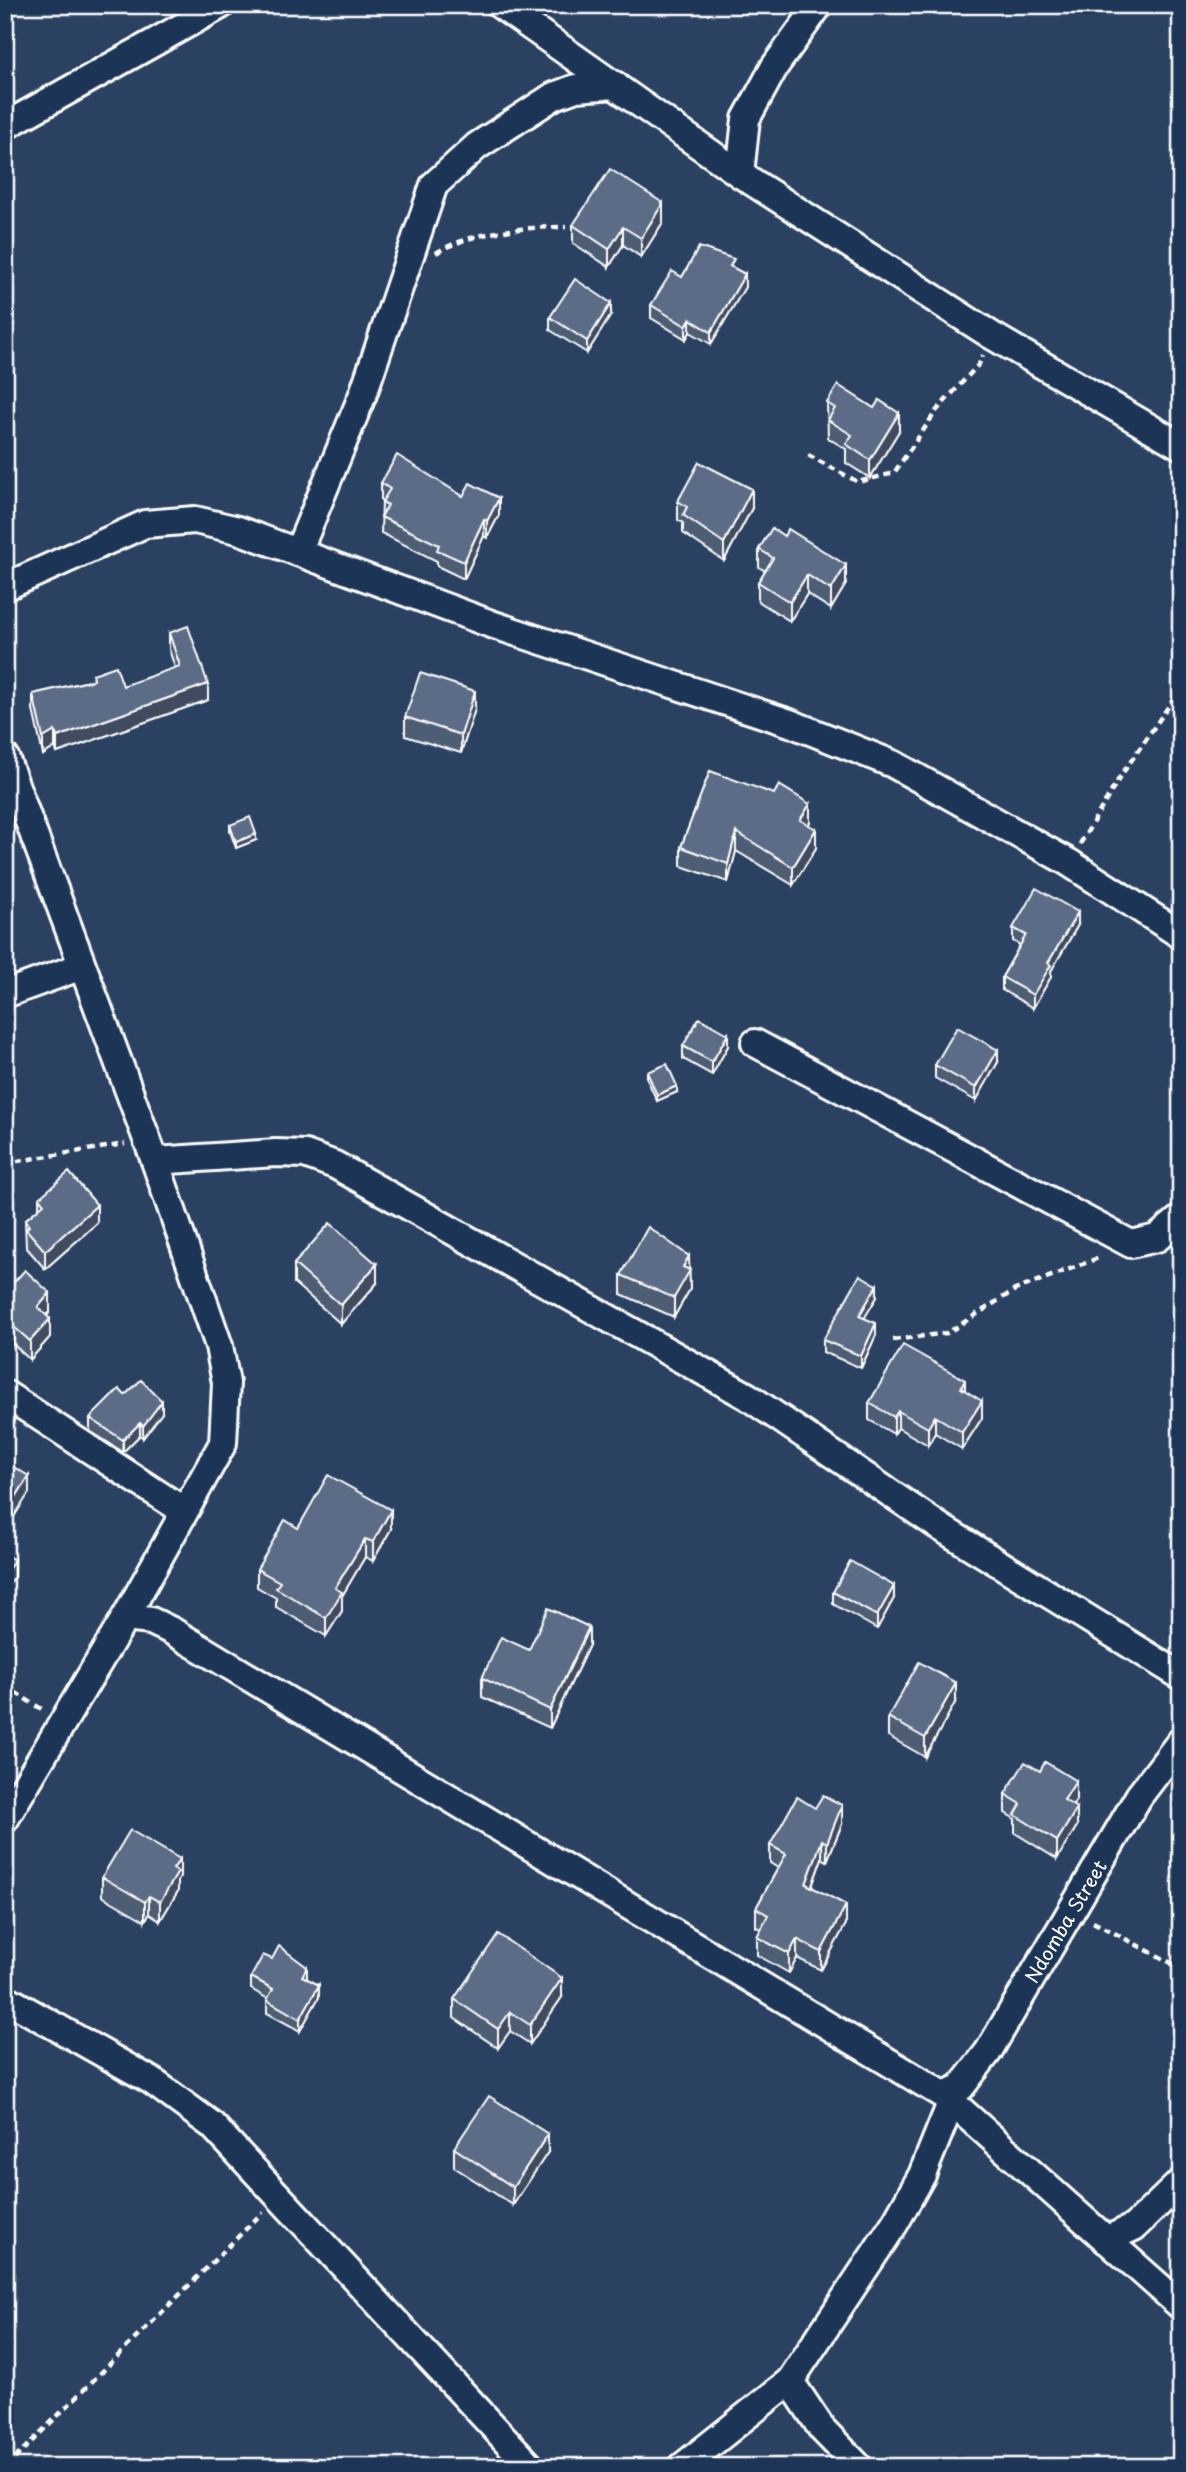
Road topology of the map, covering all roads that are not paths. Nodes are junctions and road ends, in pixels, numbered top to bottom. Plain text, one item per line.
1 (221, 5) edge
2 (500, 5) edge
3 (820, 5) edge
4 (615, 85) junction
5 (5, 126) edge
6 (740, 174) junction
7 (1181, 446) edge
8 (298, 552) junction
9 (5, 587) edge
10 (5, 757) edge
11 (1181, 935) edge
12 (82, 966) junction
13 (5, 994) edge
14 (755, 1043) dead end
15 (150, 1150) junction
16 (1181, 1218) edge
17 (5, 1394) edge
18 (184, 1511) junction
19 (125, 1618) junction
20 (1181, 1676) edge
21 (1181, 1741) edge
22 (5, 1819) edge
23 (5, 1998) edge
24 (948, 2099) junction
25 (1181, 2182) edge
26 (1106, 2240) junction
27 (1181, 2306) edge
28 (790, 2381) junction
29 (531, 2467) edge
30 (682, 2467) edge
31 (859, 2467) edge

1 - 5 street
2 - 4 street
3 - 6 street
4 - 6 street
4 - 8 street
6 - 7 street
8 - 9 street
8 - 11 street
10 - 12 street
12 - 13 street
12 - 15 street
14 - 16 street
15 - 18 street
15 - 20 street
17 - 18 street
18 - 19 street
19 - 22 street
19 - 24 street
21 - 24 street, Ndomba Street
23 - 29 street
24 - 26 street
24 - 28 street
25 - 26 street
26 - 27 street
28 - 30 street
28 - 31 street

